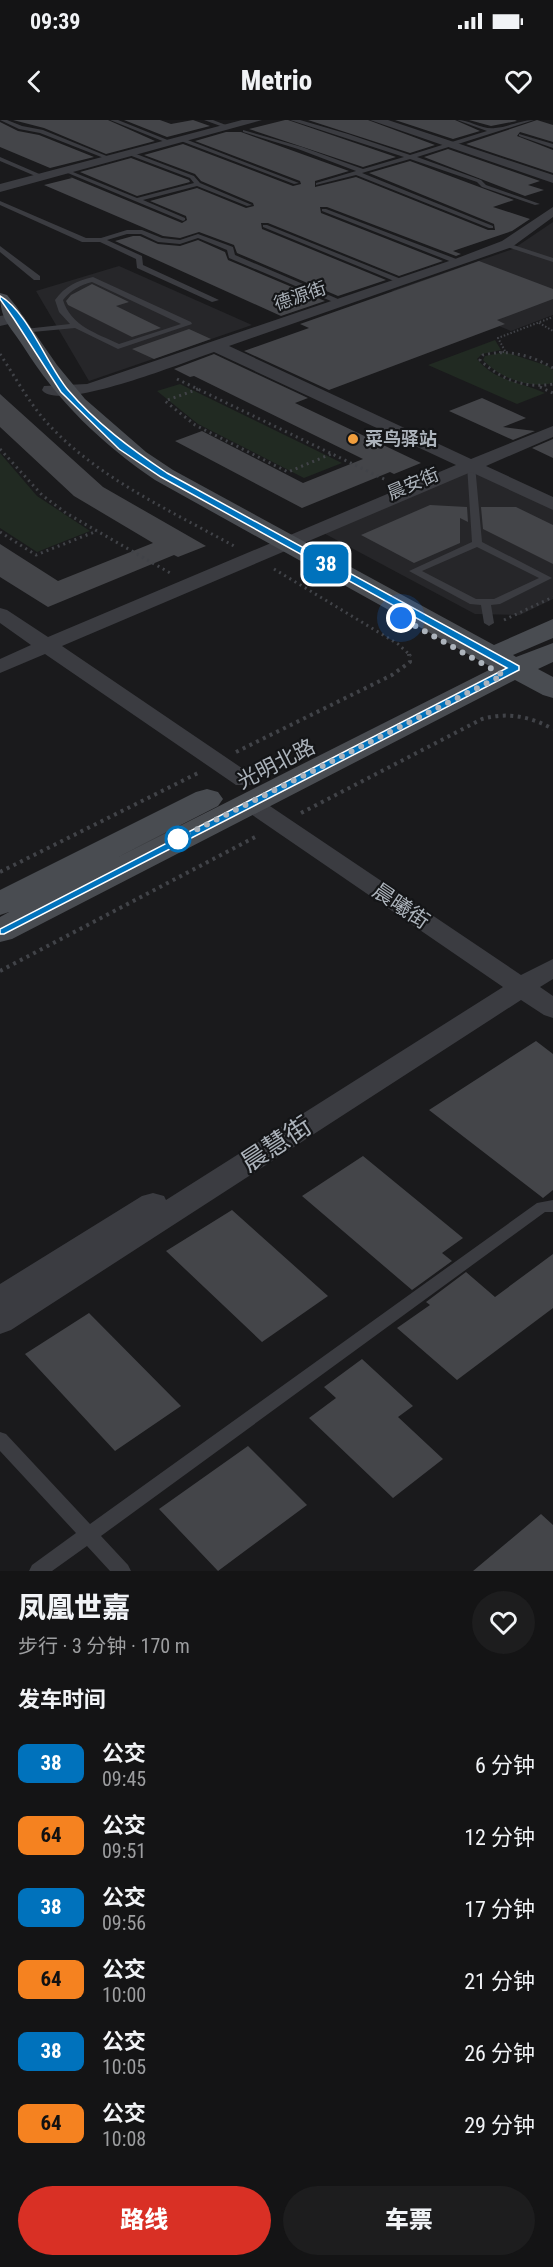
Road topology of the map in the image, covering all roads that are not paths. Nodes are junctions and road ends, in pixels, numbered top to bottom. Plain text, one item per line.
1 (2, 120) edge
2 (113, 120) edge
3 (207, 120) edge
4 (256, 120) edge
5 (293, 120) edge
6 (376, 120) edge
7 (460, 120) edge
8 (531, 120) edge
9 (228, 128) junction
10 (245, 131) dead end
11 (493, 131) junction
12 (521, 135) dead end
13 (177, 141) junction
14 (450, 145) junction
15 (553, 146) edge
16 (130, 154) junction
17 (410, 158) junction
18 (0, 159) edge
19 (111, 159) junction
20 (66, 171) junction
21 (359, 172) junction
22 (42, 177) junction
23 (553, 179) edge
24 (296, 183) dead end
25 (198, 184) junction
26 (318, 184) dead end
27 (0, 188) edge
28 (137, 200) junction
29 (0, 203) edge
30 (537, 204) dead end
31 (249, 205) dead end
32 (324, 210) dead end
33 (553, 211) edge
34 (183, 219) dead end
35 (265, 226) dead end
36 (491, 226) dead end
37 (100, 240) junction
38 (507, 244) junction
39 (0, 248) edge
40 (553, 260) edge
41 (460, 262) junction
42 (37, 278) dead end
43 (402, 281) junction
44 (214, 300) dead end
45 (341, 302) junction
46 (6, 317) edge
47 (76, 326) junction
48 (218, 345) junction
49 (57, 391) junction
50 (553, 425) edge
51 (553, 431) edge
52 (471, 462) junction
53 (553, 497) edge
54 (553, 504) edge
55 (477, 543) junction
56 (275, 548) junction
57 (486, 602) junction
58 (0, 614) edge
59 (489, 623) road end
60 (0, 627) edge
61 (553, 627) edge
62 (40, 649) junction
63 (553, 652) edge
64 (498, 665) junction
65 (0, 667) edge
66 (553, 688) edge
67 (553, 703) edge
68 (235, 783) junction
69 (0, 904) edge
70 (0, 932) edge
71 (553, 951) edge
72 (532, 980) edge
73 (553, 1009) edge
74 (553, 1206) edge
75 (0, 1300) edge
76 (0, 1321) edge
77 (0, 1439) edge
78 (88, 1534) junction
79 (38, 1571) edge
80 (122, 1571) edge

1 - 19 lane
2 - 13 lane
3 - 9 lane
4 - 9 street
5 - 17 lane
6 - 14 street
7 - 11 lane
8 - 11 lane
9 - 13 street
10 - 21 lane
11 - 14 lane
12 - 15 lane
13 - 16 street
13 - 24 lane
14 - 17 lane
14 - 23 street
16 - 19 street
16 - 25 lane
17 - 21 lane
17 - 30 lane
18 - 22 lane
19 - 20 street
20 - 22 street
20 - 28 lane
21 - 26 lane
21 - 36 lane
22 - 27 street
25 - 28 lane
25 - 31 lane
28 - 34 lane
29 - 37 lane
32 - 41 lane
33 - 38 street, 德源街
35 - 43 lane
37 - 44 lane
37 - 45 lane
38 - 40 lane
38 - 41 street, 德源街
39 - 42 lane
41 - 43 street, 德源街
43 - 45 street, 德源街
45 - 48 street, 德源街
46 - 47 lane
46 - 49 main road
47 - 47 lane
48 - 49 street, 德源街
48 - 52 street
49 - 56 main road
50 - 52 street, 晨安街
51 - 52 street, 晨安街
52 - 53 street
52 - 54 street
52 - 55 lane
52 - 56 street, 晨安街
52 - 56 street, 晨安街
55 - 57 lane
55 - 57 lane
56 - 62 street, 晨安街
56 - 64 main road
57 - 59 lane
58 - 62 street, 晨曦街
60 - 62 street, 晨曦街
61 - 64 main road, 光明北路
62 - 65 street, 晨安街
62 - 68 street, 晨曦街
63 - 64 main road, 光明北路
64 - 66 main road
64 - 67 main road
64 - 68 main road, 光明北路
68 - 69 main road, 光明北路
68 - 70 main road, 光明北路
68 - 72 street, 晨曦街
71 - 72 street, 晨慧街
72 - 73 street, 晨曦街
72 - 75 street, 晨慧街
72 - 76 street, 晨慧街
74 - 78 lane
77 - 78 lane
78 - 79 lane
78 - 80 lane

